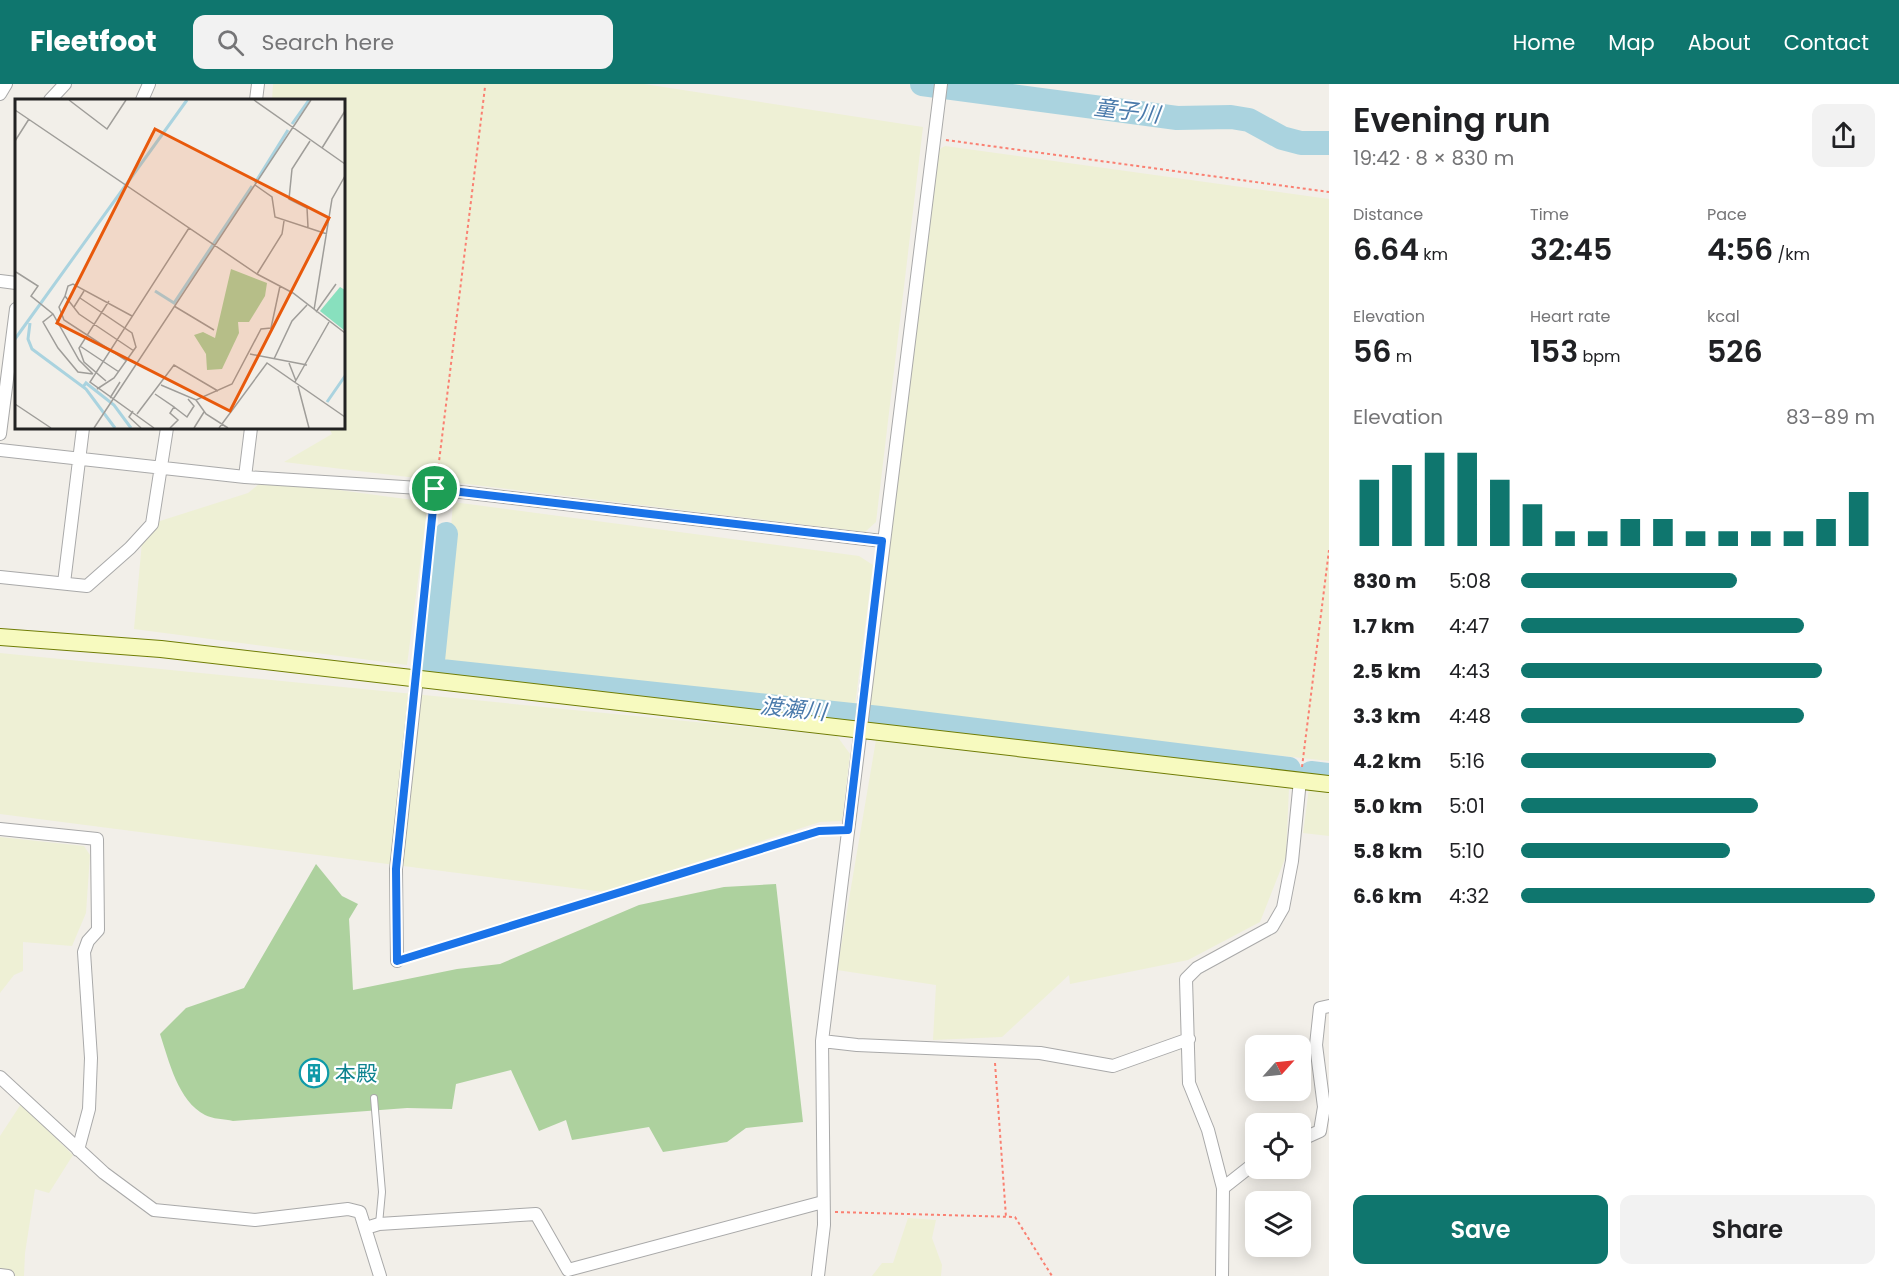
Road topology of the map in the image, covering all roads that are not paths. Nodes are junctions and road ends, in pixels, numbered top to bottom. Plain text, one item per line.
1 (6, 84) edge
2 (64, 84) edge
3 (149, 84) edge
4 (258, 84) edge
5 (941, 84) edge
6 (0, 94) edge
7 (51, 99) edge
8 (142, 99) edge
9 (256, 99) edge
10 (0, 281) edge
11 (15, 284) edge
12 (15, 317) edge
13 (83, 429) edge
14 (168, 429) edge
15 (251, 429) edge
16 (0, 434) edge
17 (0, 450) edge
18 (80, 457) junction
19 (163, 467) junction
20 (245, 477) junction
21 (882, 541) junction
22 (0, 577) edge
23 (64, 583) junction
24 (0, 637) edge
25 (417, 678) junction
26 (860, 728) junction
27 (1300, 780) junction
28 (1329, 784) edge
29 (0, 829) edge
30 (397, 961) road end
31 (1329, 1006) edge
32 (1189, 1039) junction
33 (822, 1041) junction
34 (0, 1077) edge
35 (374, 1098) dead end
36 (1311, 1135) edge
37 (78, 1150) junction
38 (1245, 1171) edge
39 (1223, 1188) junction
40 (823, 1207) junction
41 (379, 1224) junction
42 (366, 1228) junction
43 (0, 1275) edge
44 (8, 1276) edge
45 (380, 1276) edge
46 (818, 1276) edge
47 (1222, 1276) edge

1 - 6 street
2 - 7 street
3 - 8 street
4 - 9 street
5 - 21 street
10 - 11 street
12 - 16 street
13 - 18 street
14 - 19 street
15 - 20 street
17 - 18 street
18 - 19 street
18 - 23 street
19 - 20 street
19 - 23 street
20 - 21 street
21 - 26 street
22 - 23 street
24 - 25 street
25 - 26 street
25 - 30 street
26 - 27 street
26 - 33 street
27 - 28 street
27 - 32 street
29 - 37 street
31 - 36 street
32 - 33 street
32 - 39 street
33 - 40 street
34 - 37 street
35 - 41 lane
37 - 42 street
38 - 39 street
39 - 47 street
40 - 41 street
40 - 46 street
41 - 42 street
42 - 45 street
43 - 44 street

